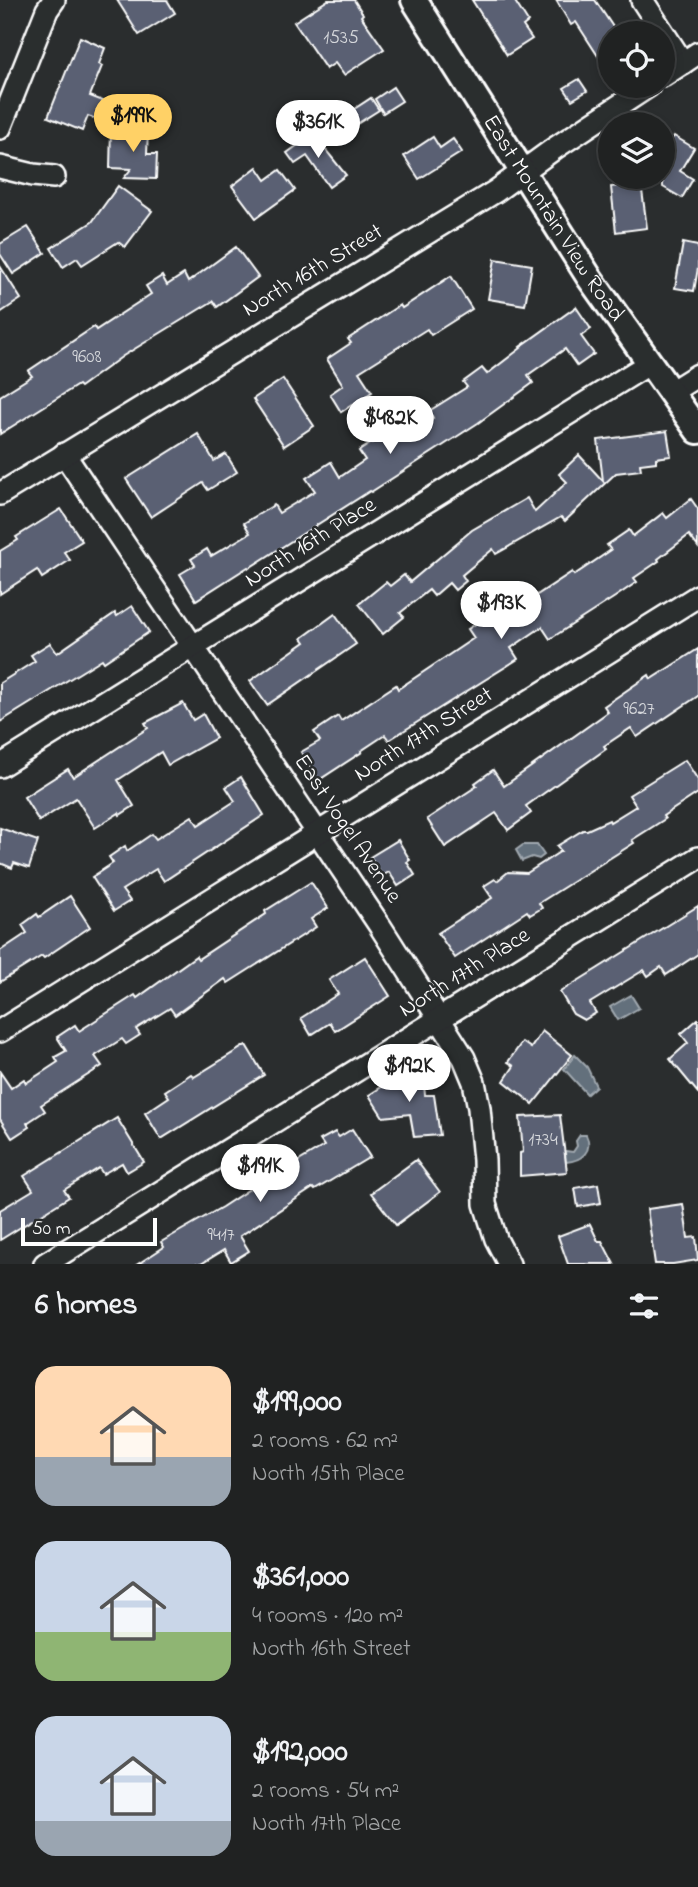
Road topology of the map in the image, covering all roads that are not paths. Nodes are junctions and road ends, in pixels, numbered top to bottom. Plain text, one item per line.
1 (54, 0) edge
2 (414, 0) edge
3 (642, 0) edge
4 (691, 58) edge
5 (675, 68) edge
6 (631, 98) edge
7 (0, 128) edge
8 (0, 167) edge
9 (523, 171) junction
10 (54, 177) dead end
11 (650, 363) junction
12 (698, 375) edge
13 (671, 392) junction
14 (698, 431) edge
15 (64, 454) junction
16 (0, 494) edge
17 (698, 596) edge
18 (193, 647) junction
19 (0, 766) edge
20 (318, 832) junction
21 (698, 858) edge
22 (440, 1019) junction
23 (0, 1031) edge
24 (44, 1264) edge
25 (509, 1264) edge

1 - 7 street
2 - 9 street, East Mountain View Road
3 - 4 street
4 - 5 street
6 - 9 street, North 16th Street
8 - 10 street
9 - 11 street, East Mountain View Road
9 - 15 street, North 16th Street
11 - 13 street, East Mountain View Road
11 - 18 street, North 16th Place
12 - 13 street
13 - 14 street, East Mountain View Road
15 - 16 street, North 16th Street
15 - 18 street, East Vogel Avenue
17 - 20 street, North 17th Street
18 - 19 street, North 16th Place
18 - 20 street, East Vogel Avenue
20 - 22 street, East Vogel Avenue
20 - 23 street, North 17th Street
21 - 22 street, North 17th Place
22 - 24 street, North 17th Place
22 - 25 street, East Vogel Avenue

